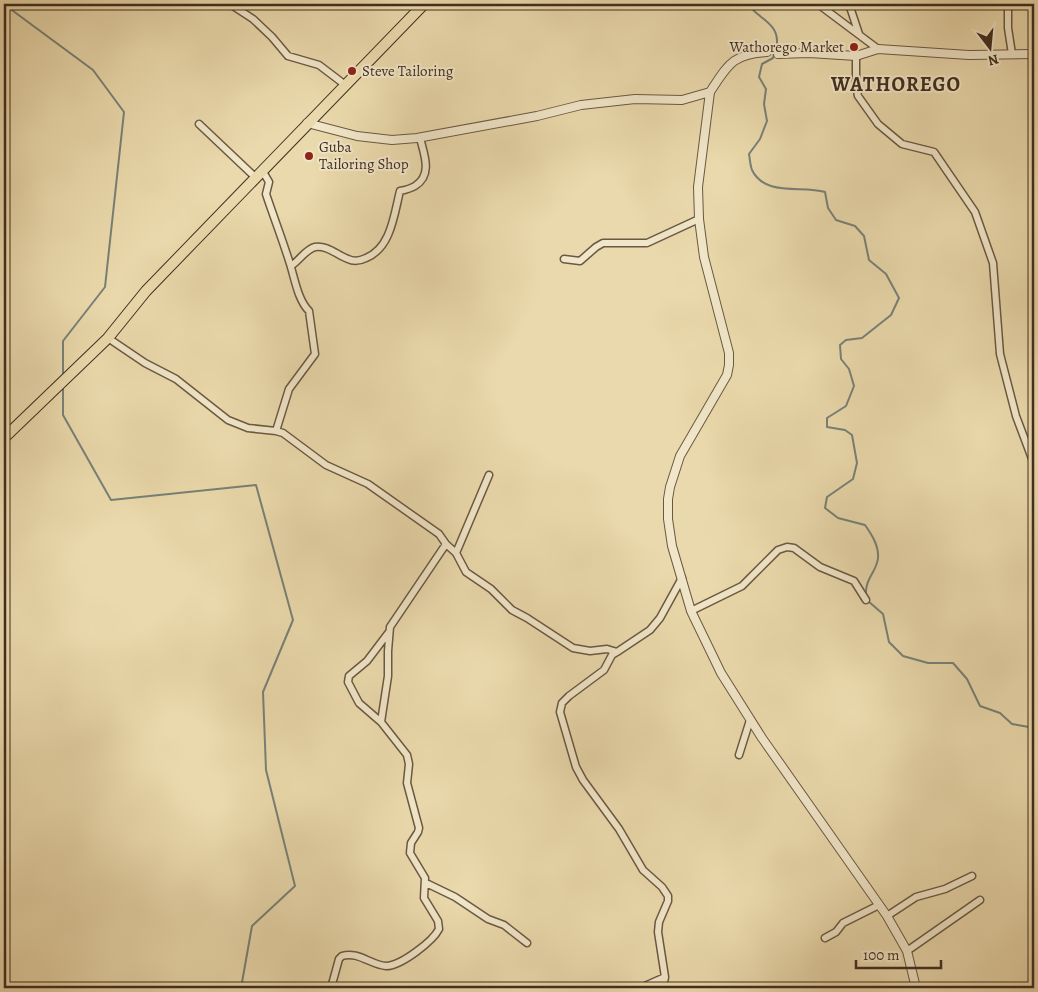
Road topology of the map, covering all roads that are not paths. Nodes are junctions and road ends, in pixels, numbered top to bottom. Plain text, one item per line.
1 (230, 4) edge
2 (424, 4) edge
3 (818, 4) edge
4 (849, 4) edge
5 (1008, 4) edge
6 (859, 34) junction
7 (878, 49) junction
8 (767, 52) joint
9 (778, 54) joint
10 (1012, 54) junction
11 (1034, 54) edge
12 (856, 56) junction
13 (344, 84) junction
14 (710, 92) junction
15 (307, 123) junction
16 (199, 124) dead end
17 (420, 138) junction
18 (258, 174) junction
19 (699, 219) junction
20 (564, 259) dead end
21 (291, 266) junction
22 (108, 338) junction
23 (276, 431) junction
24 (4, 438) edge
25 (1034, 464) edge
26 (489, 475) dead end
27 (446, 544) junction
28 (456, 553) junction
29 (682, 578) junction
30 (866, 600) dead end
31 (691, 611) junction
32 (389, 632) junction
33 (617, 652) junction
34 (750, 720) junction
35 (381, 722) junction
36 (739, 755) dead end
37 (972, 876) dead end
38 (426, 883) junction
39 (980, 900) dead end
40 (879, 905) junction
41 (887, 916) junction
42 (825, 938) dead end
43 (527, 943) dead end
44 (906, 951) junction
45 (665, 976) junction
46 (331, 988) edge
47 (640, 988) edge
48 (664, 988) edge
49 (916, 988) edge

1 - 13 street
2 - 13 main road
3 - 6 street
4 - 6 street
5 - 10 street
6 - 7 street
7 - 10 street
7 - 12 street
8 - 9 street
8 - 14 street
9 - 12 street
10 - 11 street
12 - 25 street
13 - 15 main road
14 - 17 street
14 - 19 street
15 - 17 street
15 - 18 main road
16 - 18 street
17 - 21 street
18 - 21 street
18 - 22 main road
19 - 20 street
19 - 29 street
21 - 23 street
22 - 23 street
22 - 24 main road
23 - 27 street
26 - 28 street
27 - 28 street
27 - 32 street
28 - 33 street
29 - 31 street
29 - 33 street
30 - 31 street
31 - 34 street
32 - 35 street
32 - 35 street
33 - 45 street
34 - 36 street
34 - 40 street
35 - 38 street
37 - 41 street
38 - 43 street
38 - 46 street
39 - 44 street
40 - 41 street
40 - 42 street
41 - 44 street
44 - 49 street
45 - 47 street
45 - 48 street

